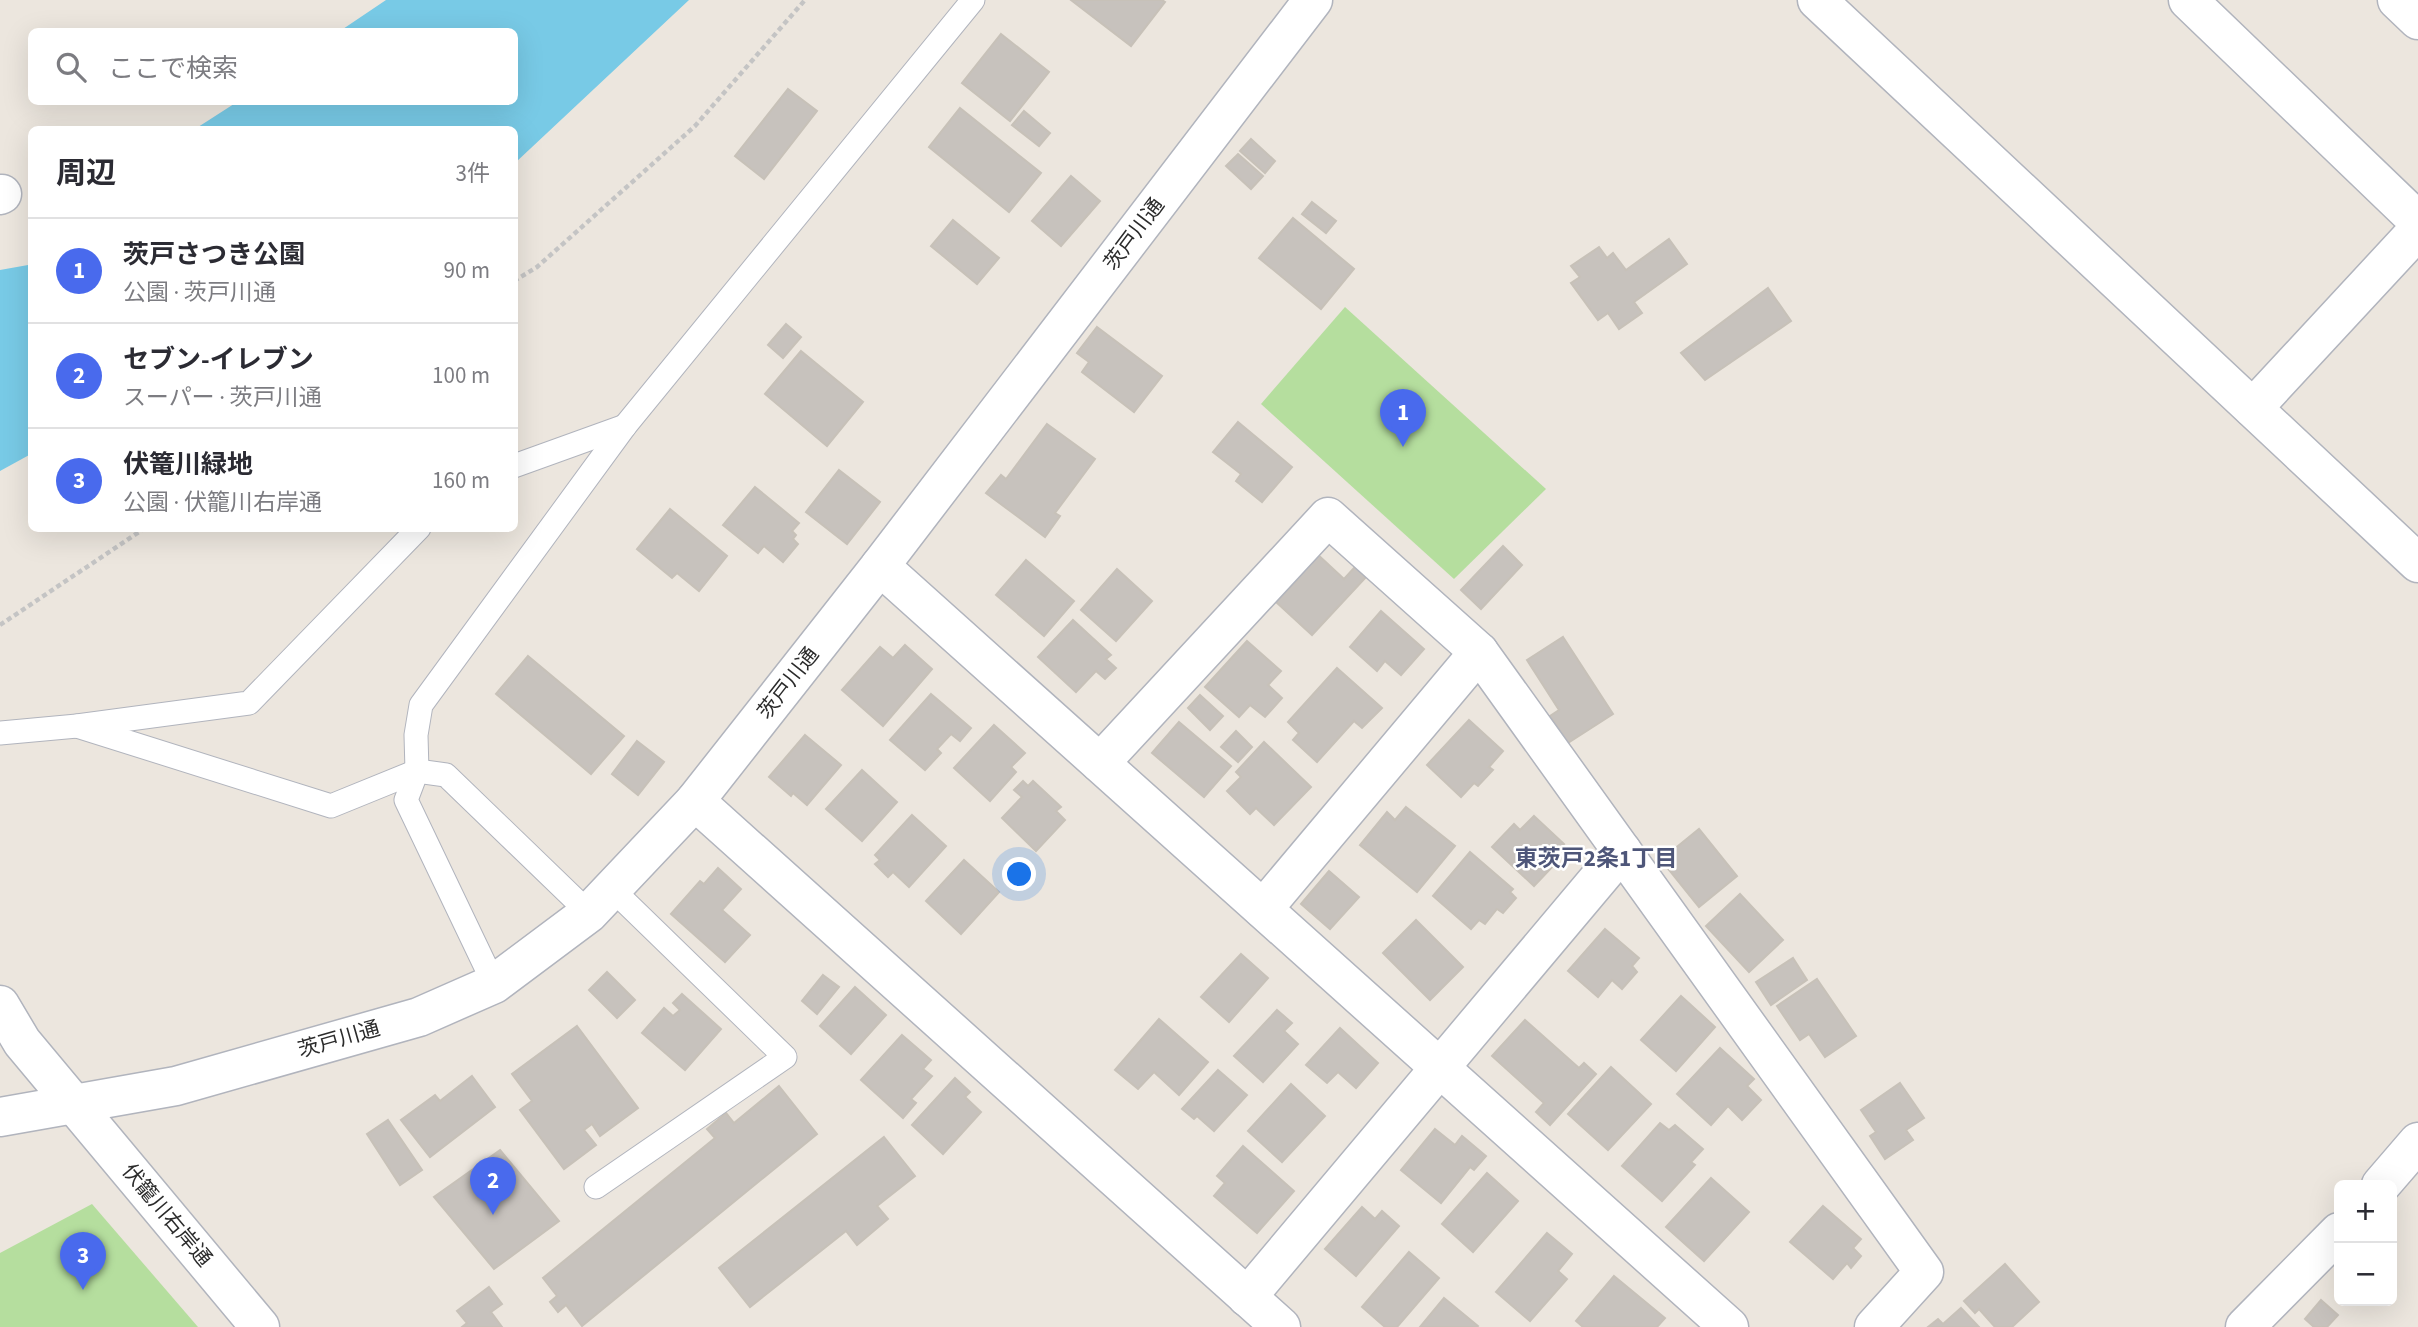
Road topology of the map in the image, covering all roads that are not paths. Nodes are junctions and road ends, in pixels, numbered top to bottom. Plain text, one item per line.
1 (973, 0) edge
2 (1313, 0) edge
3 (1817, 0) edge
4 (2188, 0) edge
5 (2397, 0) edge
6 (2418, 20) edge
7 (2418, 221) edge
8 (2418, 230) edge
9 (2253, 408) junction
10 (625, 426) junction
11 (518, 465) edge
12 (415, 532) edge
13 (2418, 563) edge
14 (880, 566) junction
15 (1479, 652) junction
16 (77, 726) junction
17 (0, 733) edge
18 (1100, 763) junction
19 (416, 771) junction
20 (695, 801) junction
21 (1622, 851) junction
22 (600, 901) junction
23 (1263, 909) junction
24 (494, 984) junction
25 (0, 1005) edge
26 (1440, 1068) junction
27 (74, 1104) junction
28 (0, 1117) edge
29 (2418, 1142) edge
30 (2385, 1180) edge
31 (596, 1187) dead end
32 (2334, 1237) edge
33 (1247, 1297) junction
34 (260, 1327) edge
35 (1281, 1327) edge
36 (1729, 1327) edge
37 (1874, 1327) edge
38 (2245, 1327) edge

1 - 10 lane
2 - 14 street, 茨戸川通
3 - 9 street
4 - 7 street
5 - 6 street
8 - 9 street
9 - 13 street
10 - 11 lane
10 - 19 lane
12 - 16 lane
14 - 18 street
14 - 20 street, 茨戸川通
15 - 18 street
15 - 21 street
15 - 23 street
16 - 17 lane
16 - 19 lane
18 - 23 street
19 - 22 lane
19 - 24 lane
20 - 22 street, 茨戸川通
20 - 33 street
21 - 26 street
21 - 37 street
22 - 24 street, 茨戸川通
22 - 31 lane
23 - 26 street
24 - 27 street, 茨戸川通
25 - 27 street, 伏籠川右岸通
26 - 33 street
26 - 36 street
27 - 28 street, 茨戸川通
27 - 34 street, 伏籠川右岸通
29 - 30 street
32 - 38 street
33 - 35 street

